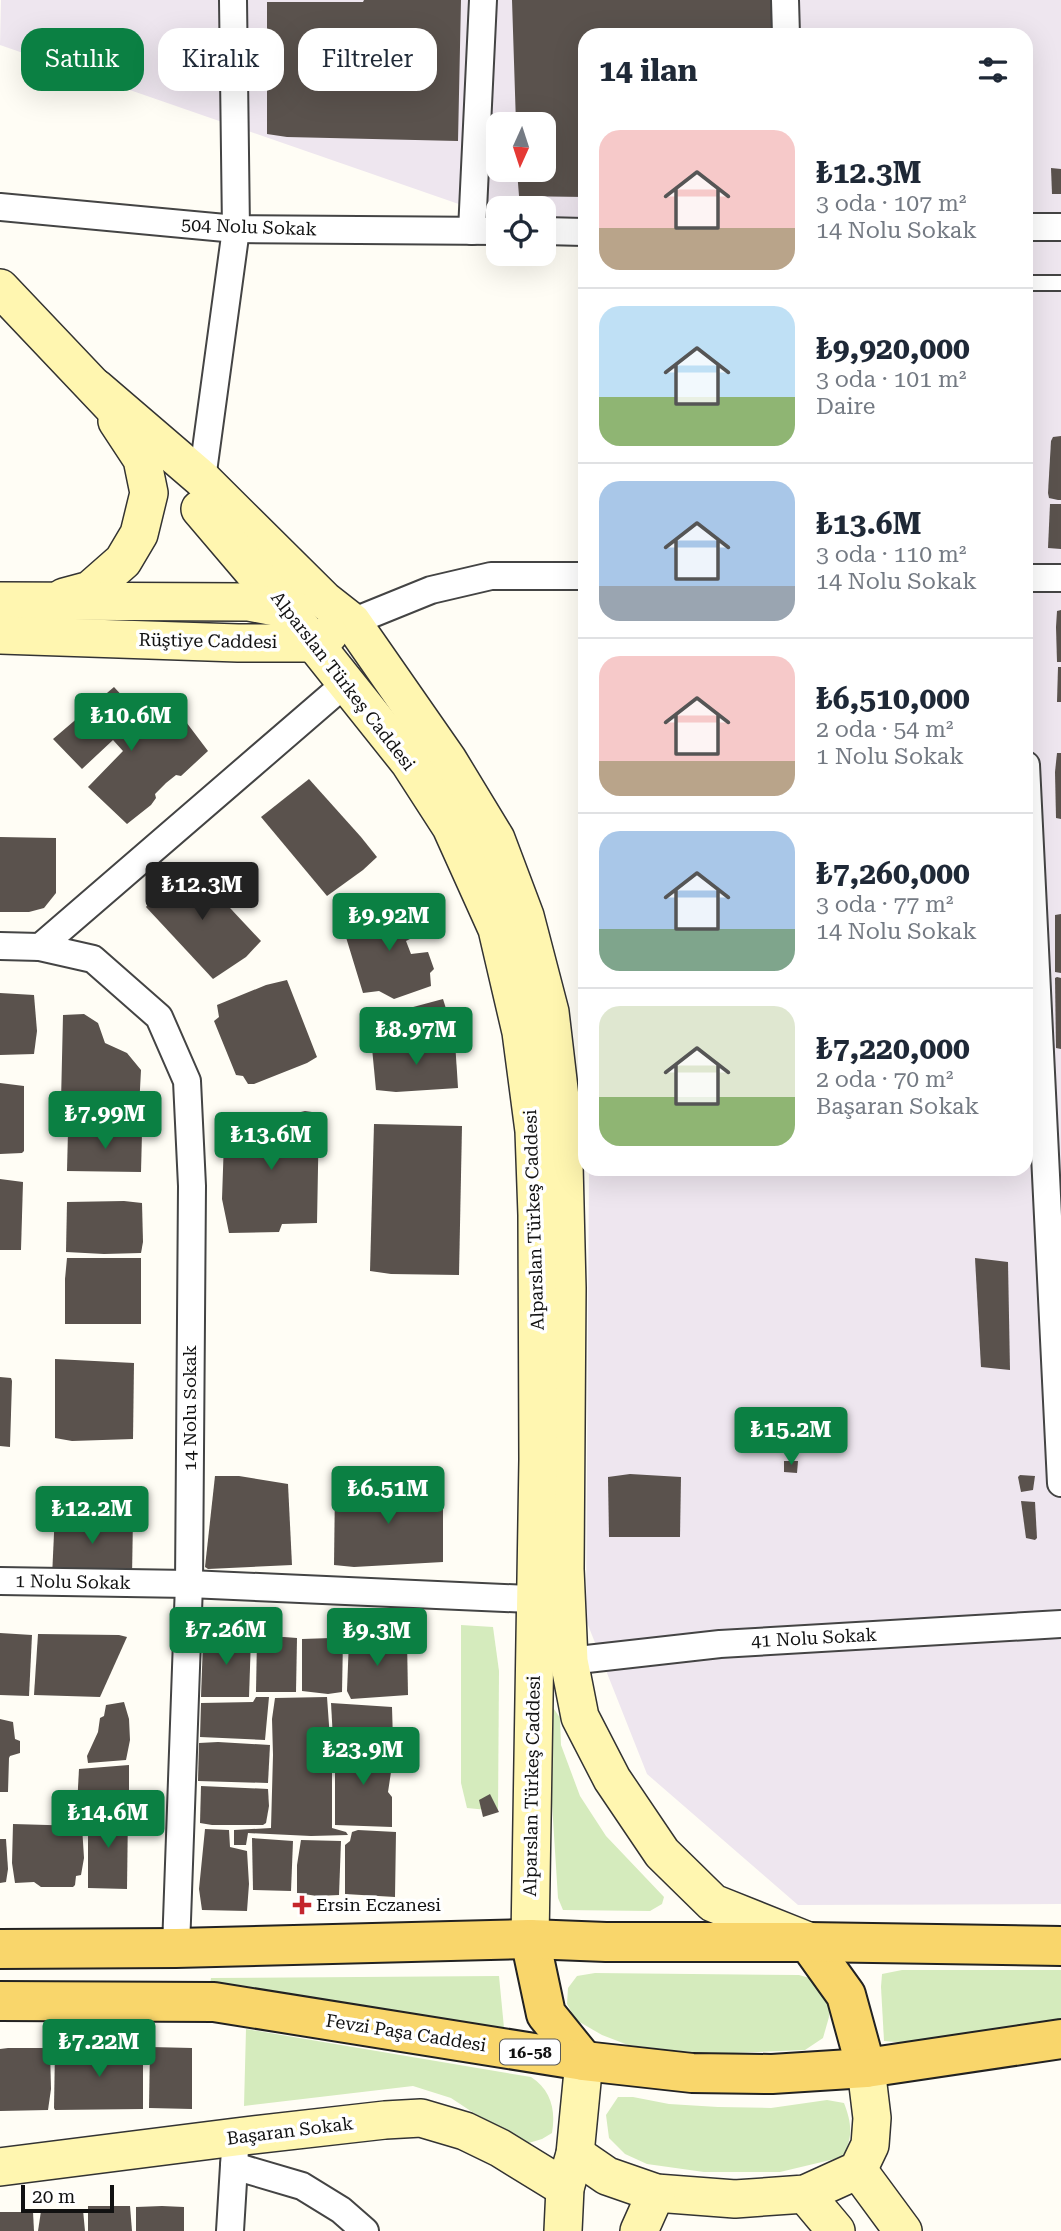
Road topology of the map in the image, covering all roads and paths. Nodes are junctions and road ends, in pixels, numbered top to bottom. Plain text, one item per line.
1 (233, 0) edge
2 (483, 0) edge
3 (785, 0) edge
4 (786, 28) edge
5 (0, 207) edge
6 (1033, 227) edge
7 (1061, 227) edge
8 (236, 229) junction
9 (472, 230) junction
10 (486, 231) edge
11 (556, 231) edge
12 (578, 232) edge
13 (1033, 283) edge
14 (1061, 283) edge
15 (0, 288) edge
16 (96, 387) junction
17 (202, 479) junction
18 (578, 576) edge
19 (1033, 578) edge
20 (1061, 578) edge
21 (0, 601) edge
22 (45, 602) junction
23 (286, 609) junction
24 (352, 622) junction
25 (0, 635) edge
26 (314, 643) junction
27 (346, 683) junction
28 (1033, 859) edge
29 (0, 946) edge
30 (40, 947) junction
31 (1052, 1114) edge
32 (1053, 1161) edge
33 (1059, 1399) edge
34 (1061, 1483) edge
35 (0, 1581) edge
36 (189, 1584) junction
37 (555, 1590) junction
38 (1061, 1624) edge
39 (569, 1661) junction
40 (530, 1939) junction
41 (808, 1941) junction
42 (1061, 1946) edge
43 (176, 1948) junction
44 (0, 1949) edge
45 (0, 2001) edge
46 (1061, 2039) edge
47 (584, 2061) junction
48 (866, 2068) junction
49 (235, 2151) junction
50 (0, 2167) edge
51 (858, 2170) junction
52 (570, 2171) junction
53 (656, 2193) junction
54 (804, 2194) junction
55 (230, 2231) edge
56 (365, 2231) edge
57 (563, 2231) edge
58 (639, 2231) edge
59 (836, 2231) edge
60 (903, 2231) edge

1 - 8 street
2 - 9 street
3 - 4 street
5 - 8 street, 504 Nolu Sokak
6 - 7 street
8 - 9 street, 504 Nolu Sokak
8 - 17 street
9 - 10 street, 504 Nolu Sokak
11 - 12 street
13 - 14 lane
15 - 16 street, Alparslan Türkeş Caddesi
16 - 17 street, Alparslan Türkeş Caddesi
16 - 22 street
16 - 23 street, Alparslan Türkeş Caddesi
17 - 24 street, Alparslan Türkeş Caddesi
18 - 24 street
19 - 20 street
21 - 22 street, Rüştiye Caddesi
22 - 23 street, Rüştiye Caddesi
23 - 24 street, Rüştiye Caddesi
23 - 26 street, Alparslan Türkeş Caddesi
24 - 26 street, Rüştiye Caddesi
24 - 37 street, Alparslan Türkeş Caddesi
25 - 26 street, Rüştiye Caddesi
26 - 27 street, Alparslan Türkeş Caddesi
27 - 30 street
27 - 37 street, Alparslan Türkeş Caddesi
28 - 31 street
29 - 30 street, 14 Nolu Sokak
30 - 36 street, 14 Nolu Sokak
31 - 32 street
32 - 33 street
33 - 34 street
35 - 36 street, 1 Nolu Sokak
36 - 37 street, 1 Nolu Sokak
36 - 43 street, 14 Nolu Sokak
37 - 39 street
37 - 40 street, Alparslan Türkeş Caddesi
38 - 39 street, 41 Nolu Sokak
39 - 41 street
40 - 41 main road
40 - 43 main road
40 - 47 main road
41 - 42 main road
41 - 48 main road
43 - 44 main road
45 - 47 main road, Fevzi Paşa Caddesi / 16-58
46 - 48 main road, Fevzi Paşa Caddesi / 16-58
47 - 48 main road, Fevzi Paşa Caddesi / 16-58
47 - 52 street
48 - 51 street
49 - 50 street, Başaran Sokak
49 - 52 street, Başaran Sokak
49 - 55 street
49 - 56 street
51 - 54 street, Başaran Sokak
51 - 60 street
52 - 53 street, Başaran Sokak
52 - 57 street
53 - 54 street, Başaran Sokak
53 - 58 street
54 - 59 street

